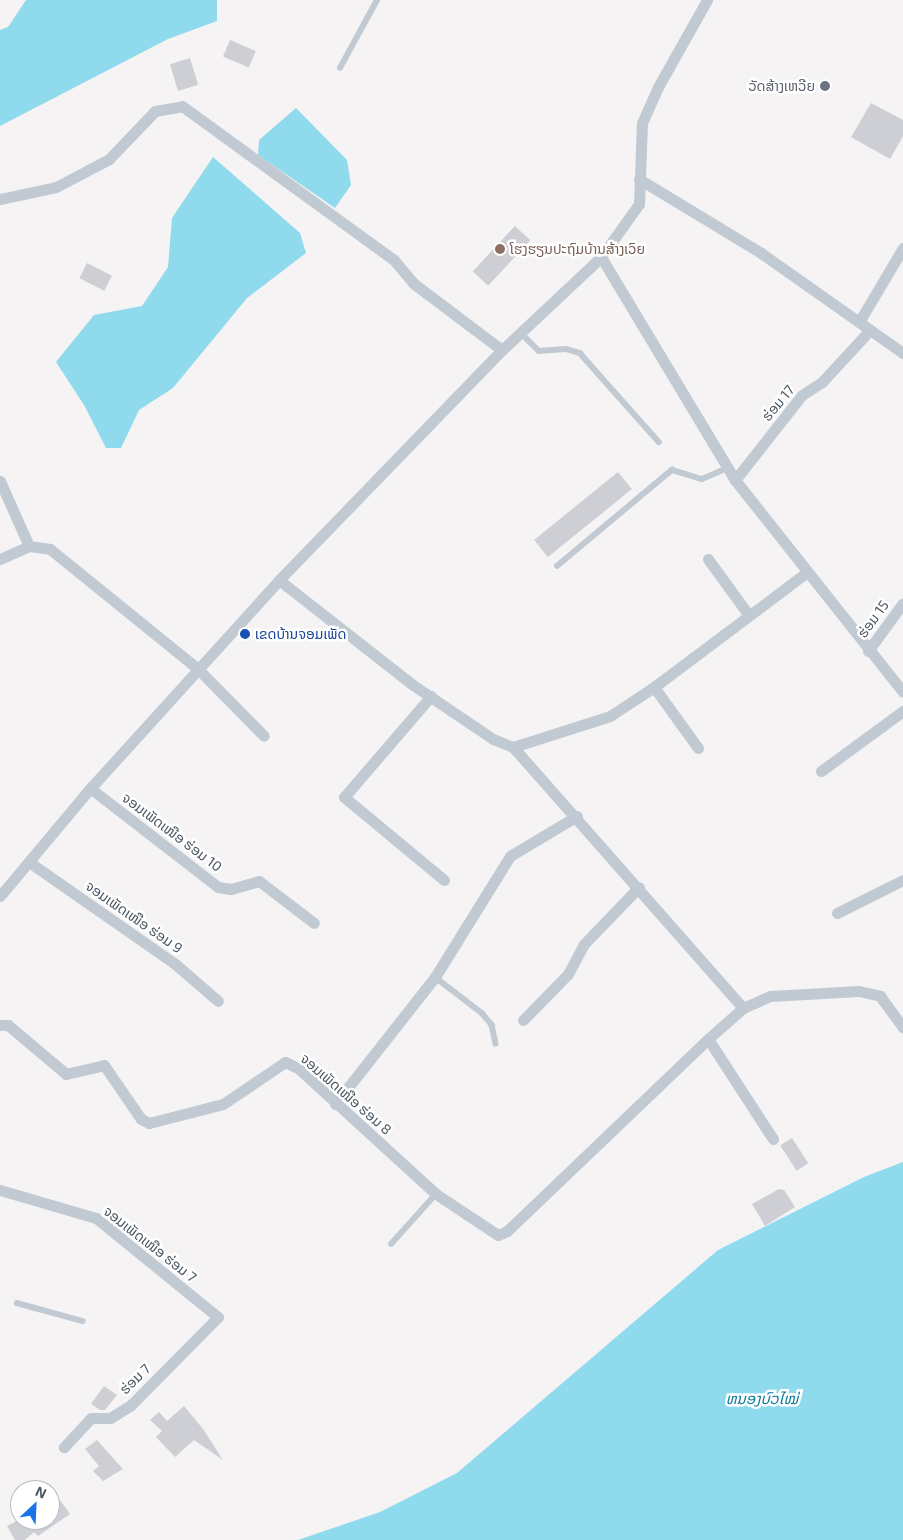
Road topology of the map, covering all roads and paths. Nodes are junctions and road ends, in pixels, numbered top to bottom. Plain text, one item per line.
1 (377, 0) edge
2 (706, 0) edge
3 (340, 68) dead end
4 (639, 179) junction
5 (0, 199) edge
6 (903, 248) edge
7 (601, 257) junction
8 (859, 322) junction
9 (870, 330) junction
10 (521, 333) junction
11 (502, 350) junction
12 (903, 353) edge
13 (660, 442) dead end
14 (728, 468) junction
15 (735, 480) junction
16 (0, 481) edge
17 (29, 546) junction
18 (708, 559) dead end
19 (0, 560) edge
20 (557, 566) dead end
21 (806, 572) junction
22 (278, 580) junction
23 (903, 603) edge
24 (748, 614) junction
25 (868, 651) junction
26 (197, 668) junction
27 (654, 687) junction
28 (903, 692) edge
29 (431, 696) junction
30 (903, 711) edge
31 (264, 736) dead end
32 (513, 747) junction
33 (698, 748) dead end
34 (821, 771) dead end
35 (90, 788) junction
36 (577, 816) junction
37 (30, 862) junction
38 (444, 880) dead end
39 (903, 880) edge
40 (639, 888) junction
41 (0, 896) edge
42 (837, 913) dead end
43 (314, 923) dead end
44 (435, 977) junction
45 (218, 1001) dead end
46 (743, 1008) junction
47 (523, 1020) dead end
48 (0, 1025) edge
49 (903, 1028) edge
50 (708, 1039) junction
51 (496, 1044) dead end
52 (335, 1104) junction
53 (773, 1139) dead end
54 (0, 1190) edge
55 (436, 1194) junction
56 (391, 1244) dead end
57 (17, 1303) dead end
58 (218, 1317) joint
59 (83, 1321) dead end
60 (64, 1447) dead end

1 - 3 lane
2 - 4 street
4 - 7 street
4 - 8 street
5 - 11 street
6 - 8 street
7 - 10 street
7 - 14 street
8 - 9 street
9 - 12 street
9 - 15 street, ຮ່ອມ 17
10 - 11 street
10 - 13 lane
11 - 22 street
14 - 15 street
14 - 20 lane
15 - 21 street
16 - 17 street
17 - 19 street
17 - 26 street
18 - 24 street
21 - 24 street
21 - 25 street
22 - 26 street
22 - 29 street
23 - 25 street, ຮ່ອມ 15
24 - 27 street
25 - 28 street
26 - 31 street
26 - 35 street
27 - 32 street
27 - 33 street
29 - 32 street
29 - 38 street
30 - 34 street
32 - 36 street
35 - 37 street
35 - 43 street, ຈອມເພັດເໜືອ ຮ່ອມ 10
36 - 40 street
36 - 44 street
37 - 41 street
37 - 45 street, ຈອມເພັດເໜືອ ຮ່ອມ 9
39 - 42 street
40 - 46 street
40 - 47 street
44 - 51 lane
44 - 52 street
46 - 49 street
46 - 50 street
48 - 52 street, ຈອມເພັດເໜືອ ຮ່ອມ 8
50 - 53 street
50 - 55 street, ຈອມເພັດເໜືອ ຮ່ອມ 8
52 - 55 street, ຈອມເພັດເໜືອ ຮ່ອມ 8
54 - 58 street, ຈອມເພັດເໜືອ ຮ່ອມ 7
55 - 56 lane
57 - 59 lane
58 - 60 street, ຮ່ອມ 7

